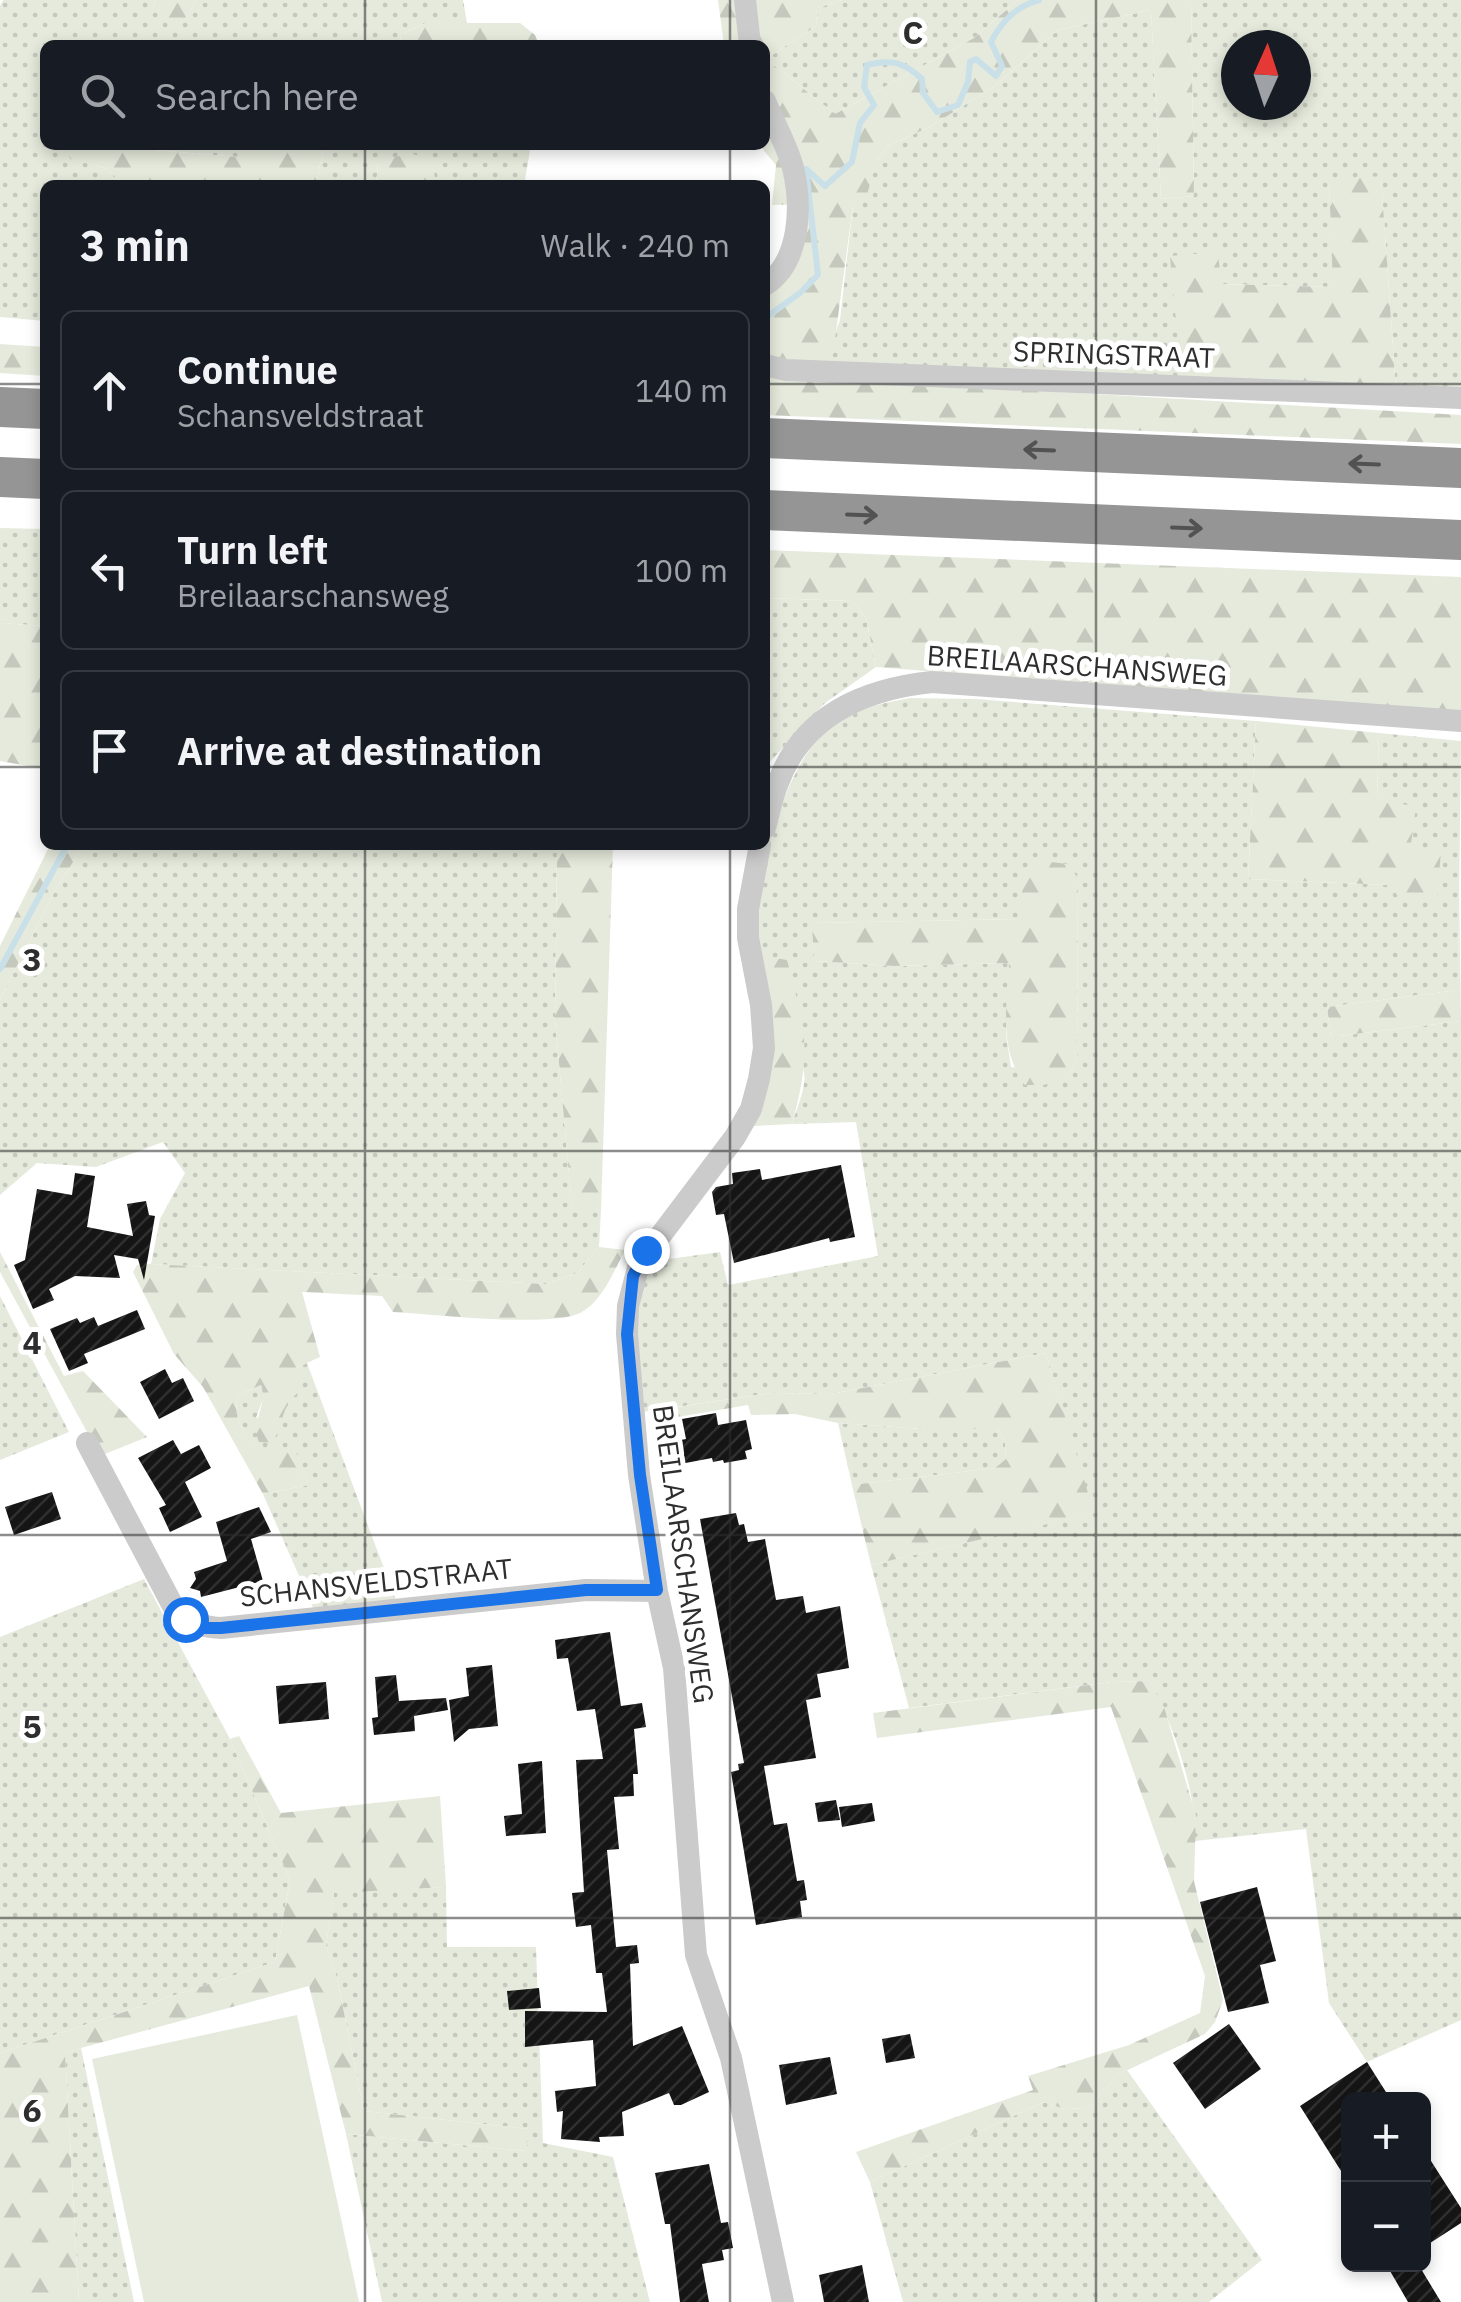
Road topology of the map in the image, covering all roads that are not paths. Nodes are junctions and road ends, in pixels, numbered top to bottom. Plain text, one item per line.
1 (745, 0) edge
2 (749, 40) edge
3 (770, 113) edge
4 (770, 280) edge
5 (770, 366) edge
6 (1461, 398) edge
7 (0, 407) edge
8 (40, 409) edge
9 (770, 438) edge
10 (1461, 468) edge
11 (0, 478) edge
12 (40, 480) edge
13 (770, 510) edge
14 (1461, 540) edge
15 (1461, 721) edge
16 (770, 810) edge
17 (759, 850) edge
18 (87, 1443) dead end
19 (657, 1590) junction
20 (784, 2302) edge

1 - 2 street
3 - 4 street
5 - 6 street, SPRINGSTRAAT
7 - 8 highway
10 -> 9 highway
11 - 12 highway
13 -> 14 highway
15 - 16 street, BREILAARSCHANSWEG
17 - 19 street, BREILAARSCHANSWEG
18 - 19 street, SCHANSVELDSTRAAT
19 - 20 street, BREILAARSCHANSWEG

